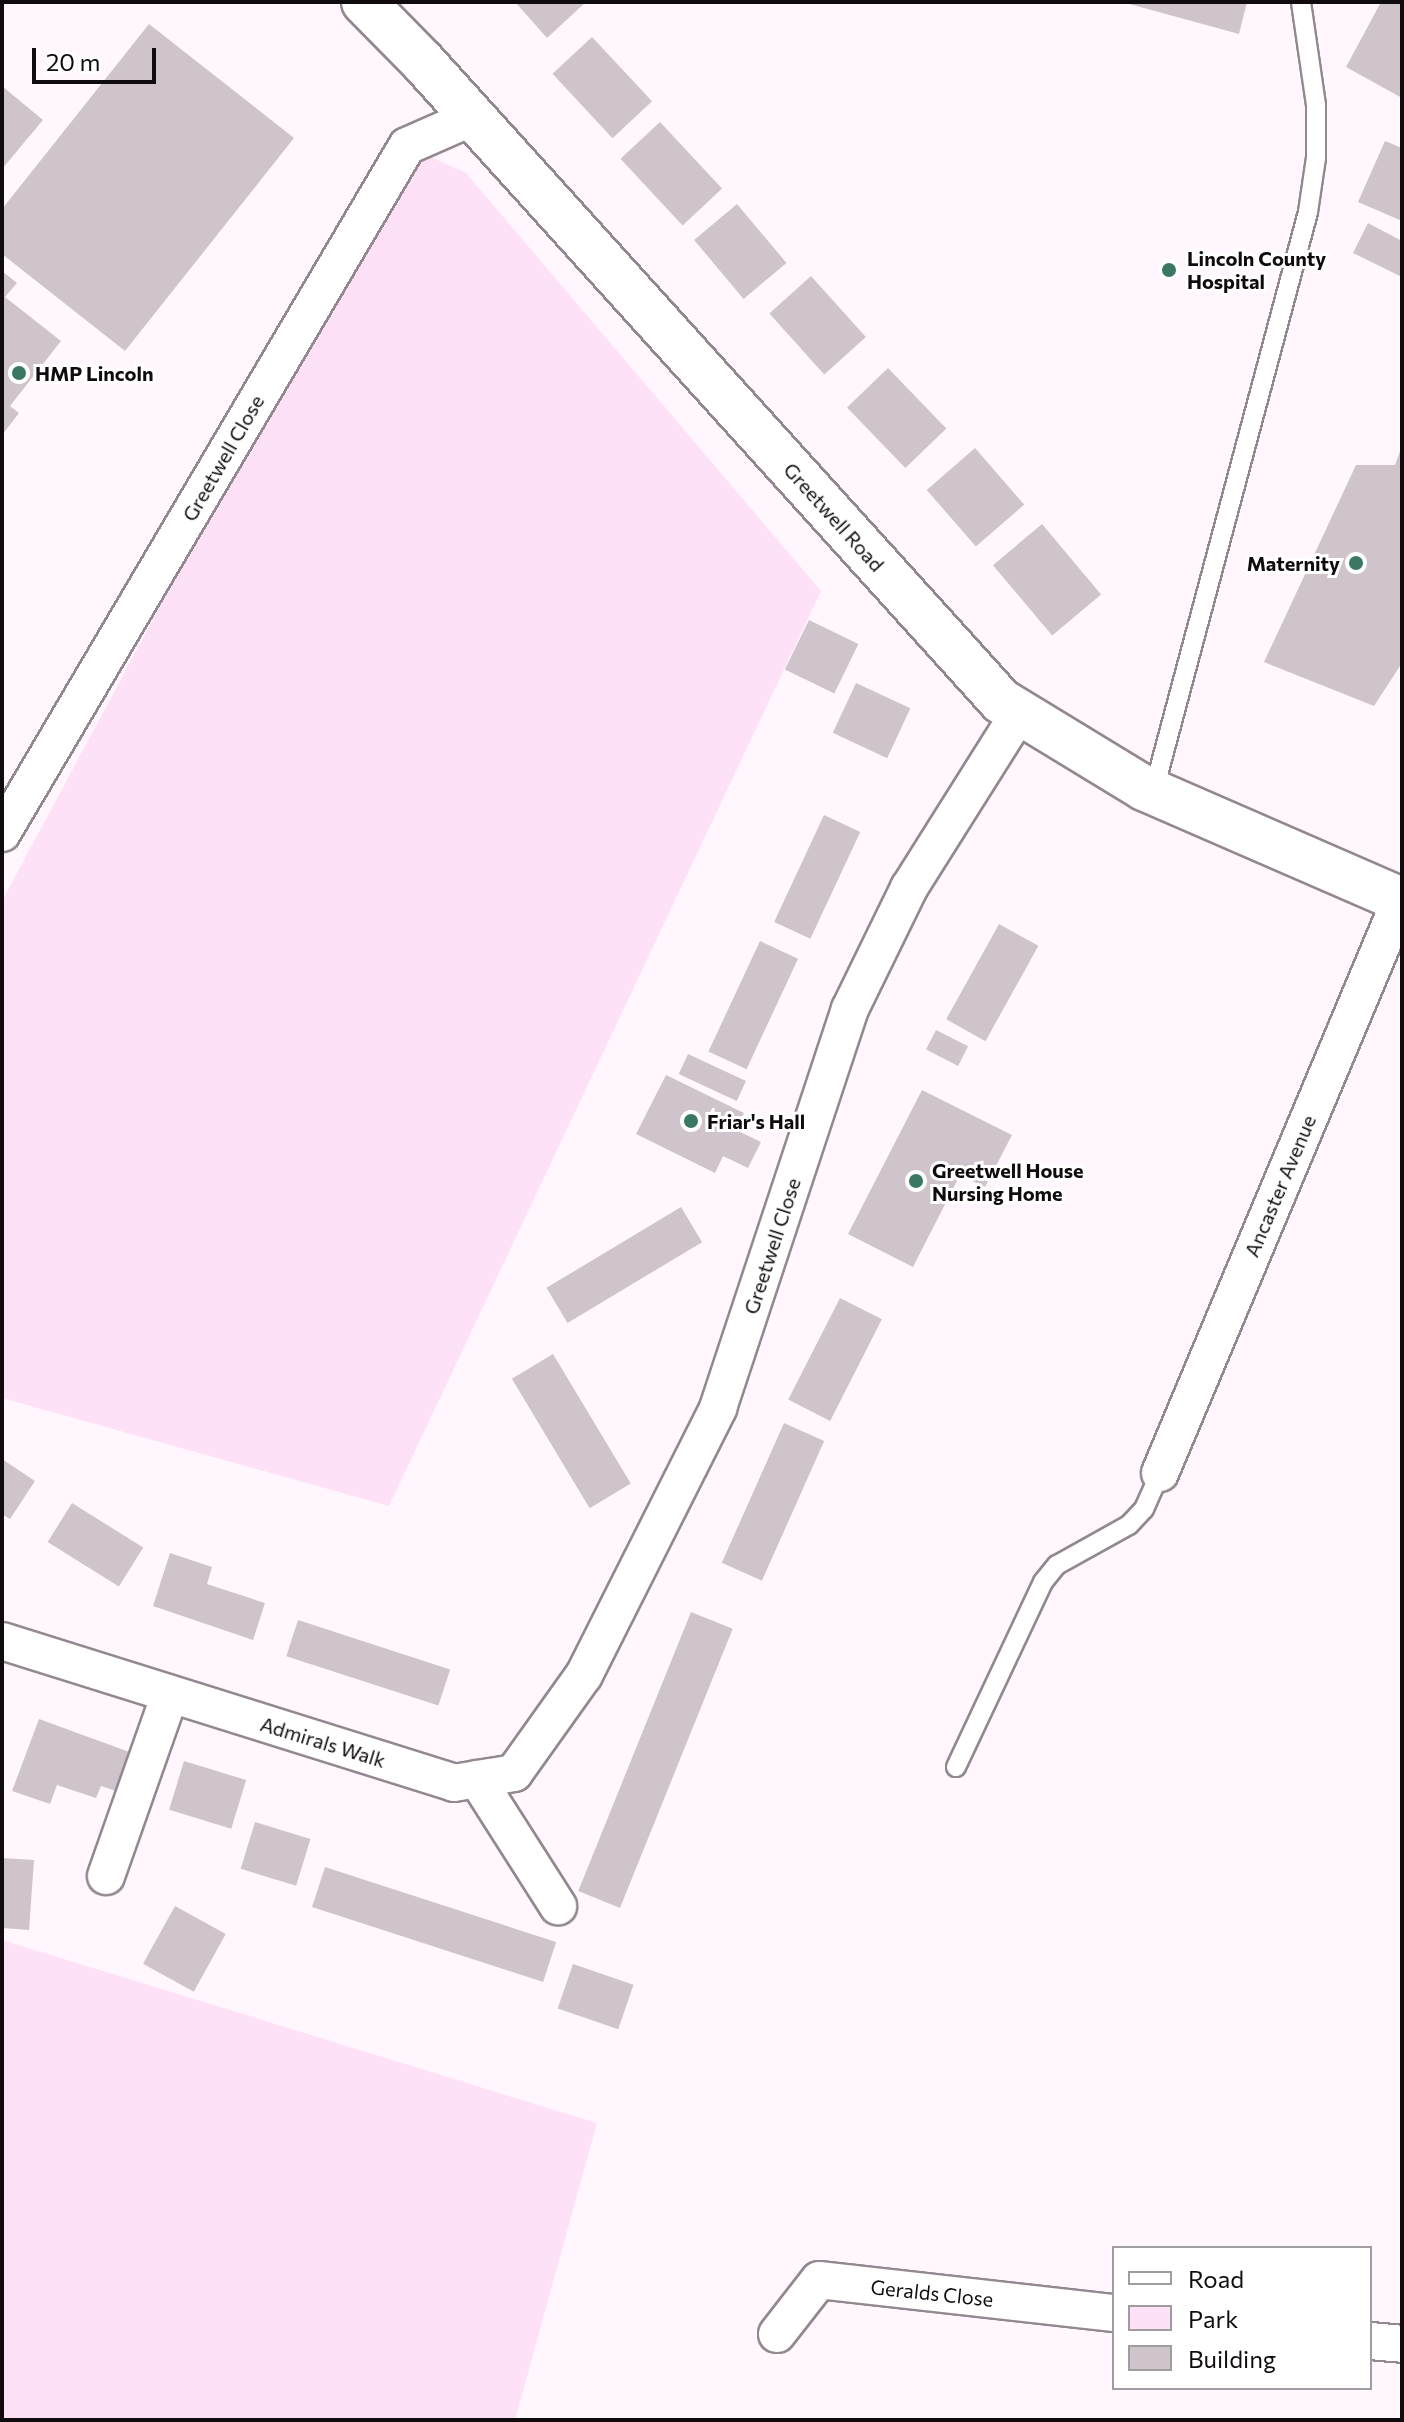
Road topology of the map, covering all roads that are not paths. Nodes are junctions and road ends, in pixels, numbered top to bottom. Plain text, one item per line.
1 (364, 2) edge
2 (1301, 2) edge
3 (473, 117) junction
4 (1019, 713) junction
5 (1153, 793) junction
6 (2, 833) edge
7 (1401, 900) edge
8 (1160, 1473) joint
9 (2, 1641) edge
10 (170, 1694) junction
11 (956, 1767) dead end
12 (514, 1773) joint
13 (477, 1779) junction
14 (106, 1876) dead end
15 (558, 1906) dead end
16 (1112, 2313) edge
17 (777, 2334) dead end
18 (1372, 2341) edge
19 (1402, 2344) edge

1 - 3 street, Greetwell Road
2 - 5 lane
3 - 4 street, Greetwell Road
3 - 6 street, Greetwell Close
4 - 5 street, Greetwell Road
4 - 12 street, Greetwell Close
5 - 7 street, Greetwell Road
7 - 8 street, Ancaster Avenue
8 - 11 lane
9 - 10 street, Admirals Walk
10 - 13 street, Admirals Walk
10 - 14 street
12 - 13 street, Admirals Walk
13 - 15 street
16 - 17 street, Geralds Close
18 - 19 street

